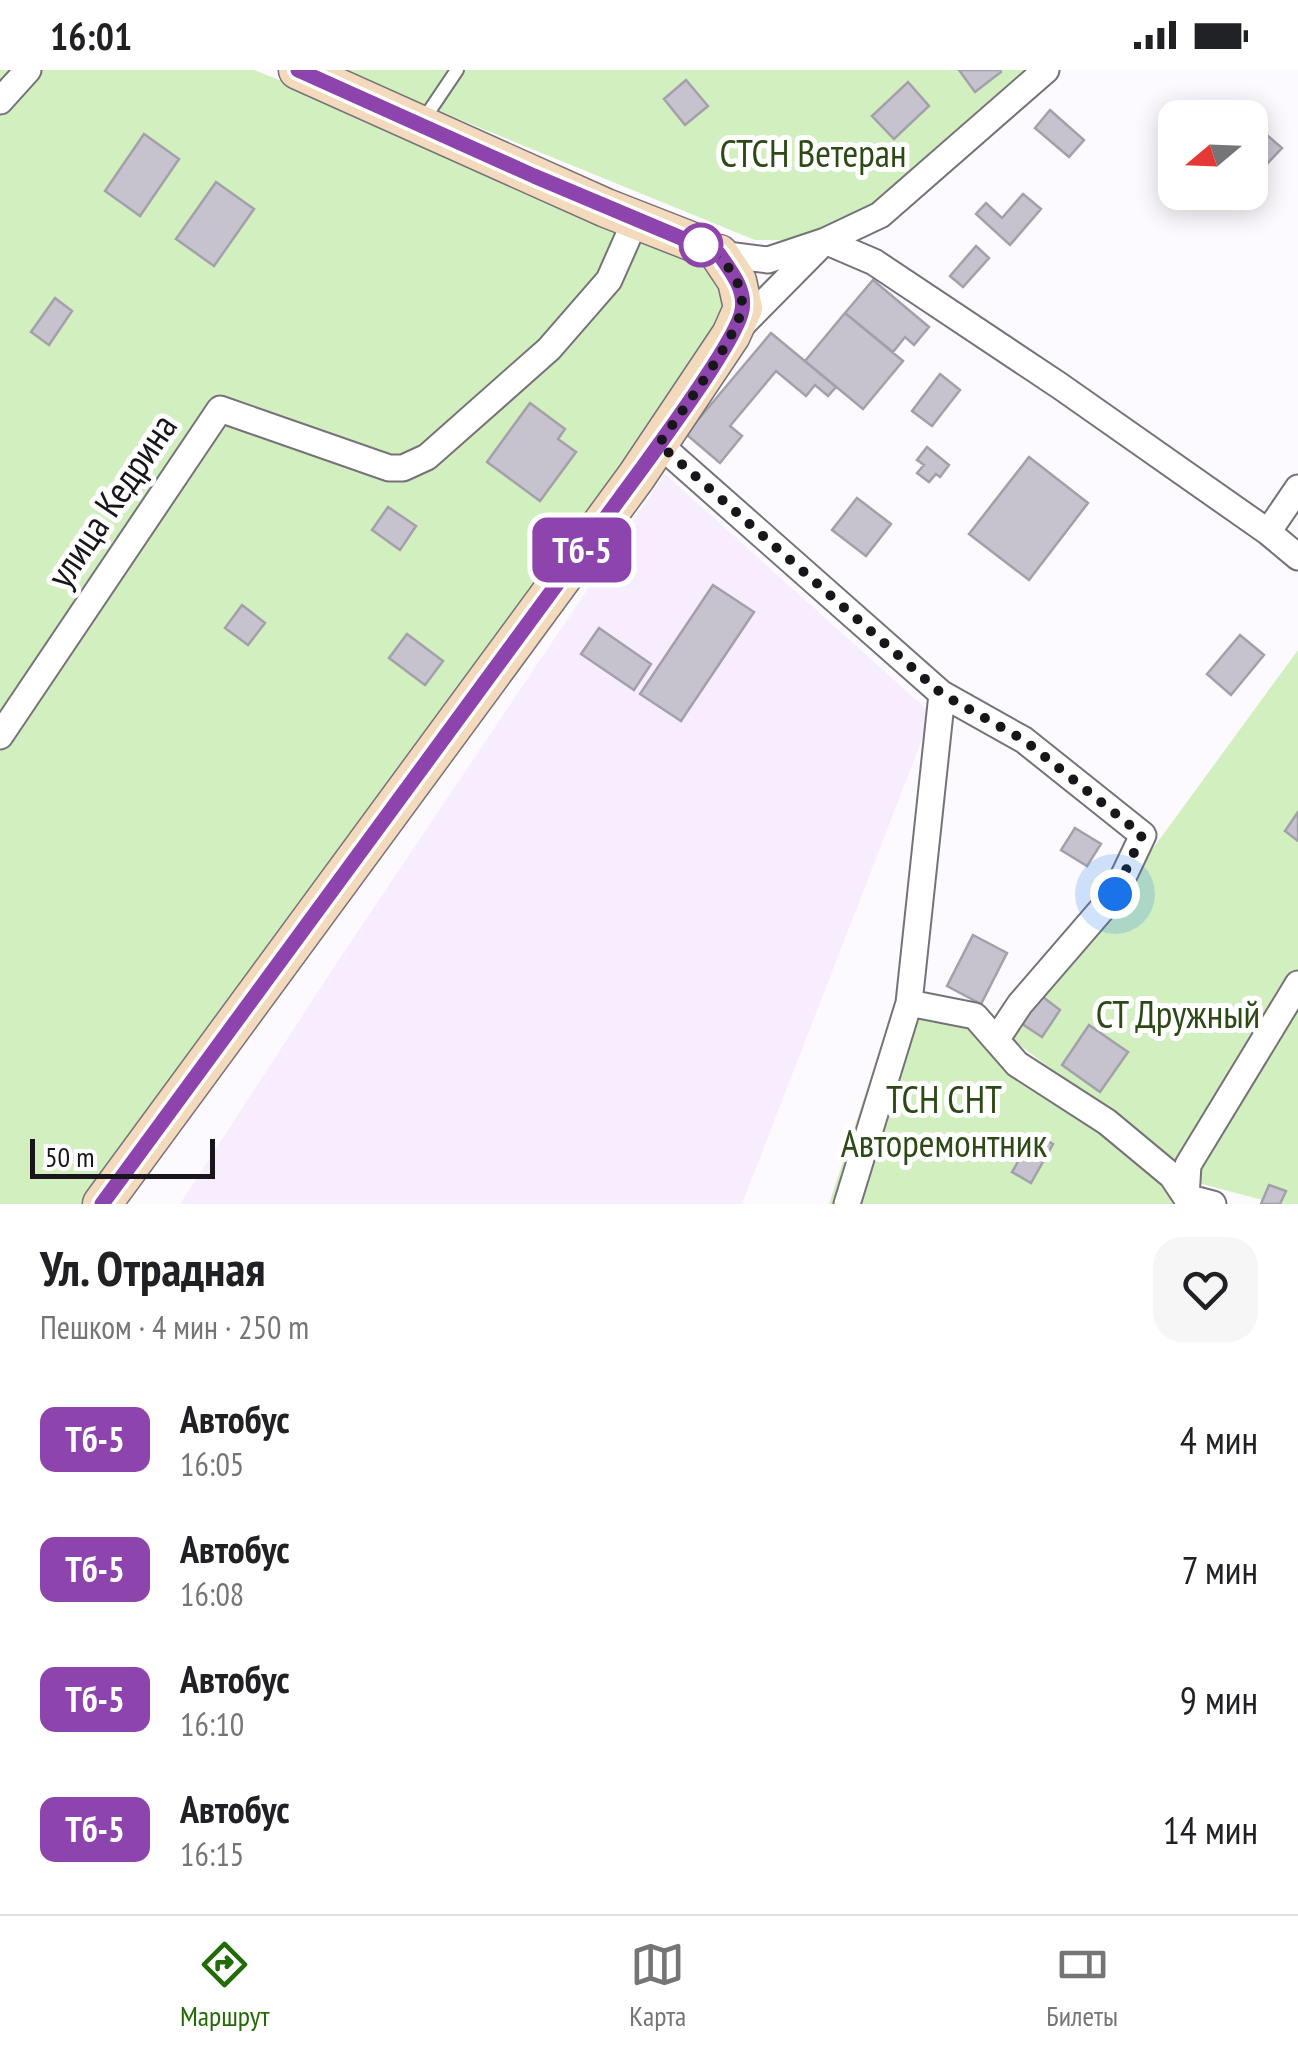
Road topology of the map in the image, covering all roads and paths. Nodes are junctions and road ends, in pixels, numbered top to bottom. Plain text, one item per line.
1 (28, 70) edge
2 (298, 70) edge
3 (457, 70) edge
4 (1046, 70) edge
5 (0, 101) edge
6 (420, 126) junction
7 (636, 219) junction
8 (825, 241) junction
9 (706, 248) junction
10 (732, 335) junction
11 (659, 444) junction
12 (1298, 488) edge
13 (1268, 532) junction
14 (1298, 557) edge
15 (942, 694) junction
16 (0, 736) edge
17 (1298, 984) edge
18 (910, 1003) junction
19 (996, 1040) junction
20 (1189, 1200) edge
21 (102, 1204) edge
22 (847, 1204) edge
23 (1213, 1204) edge

1 - 5 street
2 - 6 main road
3 - 6 lane
4 - 8 street
6 - 7 main road
7 - 9 main road
7 - 16 street, улица Кедрина
8 - 9 street
8 - 10 street
8 - 13 street
9 - 10 main road
10 - 11 main road
11 - 15 street
11 - 21 main road
12 - 13 street
13 - 14 street
15 - 18 street
15 - 19 street
17 - 20 street
18 - 19 street
18 - 22 street
19 - 20 street
20 - 23 street

